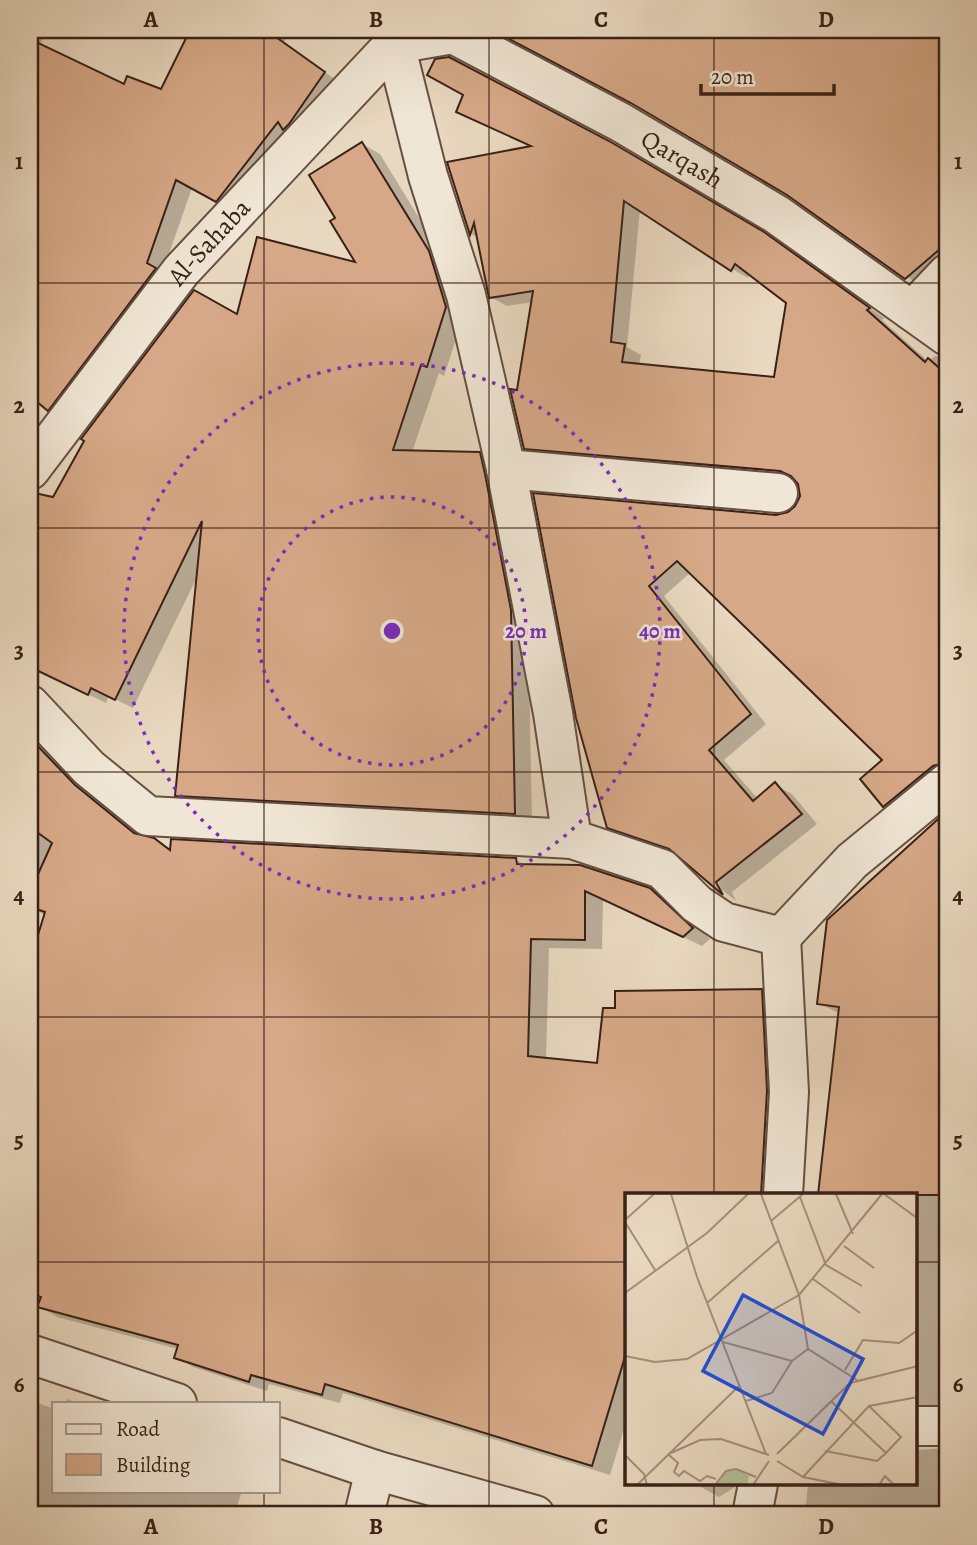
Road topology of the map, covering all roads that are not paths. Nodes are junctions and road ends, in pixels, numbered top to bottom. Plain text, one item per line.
1 (392, 34) edge
2 (947, 274) edge
3 (912, 311) junction
4 (947, 336) edge
5 (37, 450) edge
6 (506, 469) junction
7 (778, 493) dead end
8 (30, 705) edge
9 (947, 783) edge
10 (572, 839) junction
11 (782, 937) junction
12 (783, 1193) edge
13 (30, 1354) edge
14 (174, 1402) edge
15 (918, 1426) edge
16 (947, 1426) edge
17 (280, 1438) edge
18 (375, 1470) junction
19 (758, 1486) edge
20 (364, 1515) edge
21 (535, 1515) edge
22 (752, 1515) edge

1 - 3 street, Qarqash
1 - 5 street, Al-Sahaba
1 - 6 street
2 - 3 street
3 - 4 street, Qarqash
6 - 7 street
6 - 10 street
8 - 10 street
9 - 11 street
10 - 11 street
11 - 12 street
13 - 14 street
15 - 16 street
17 - 18 street
18 - 20 street
18 - 21 street
19 - 22 street

